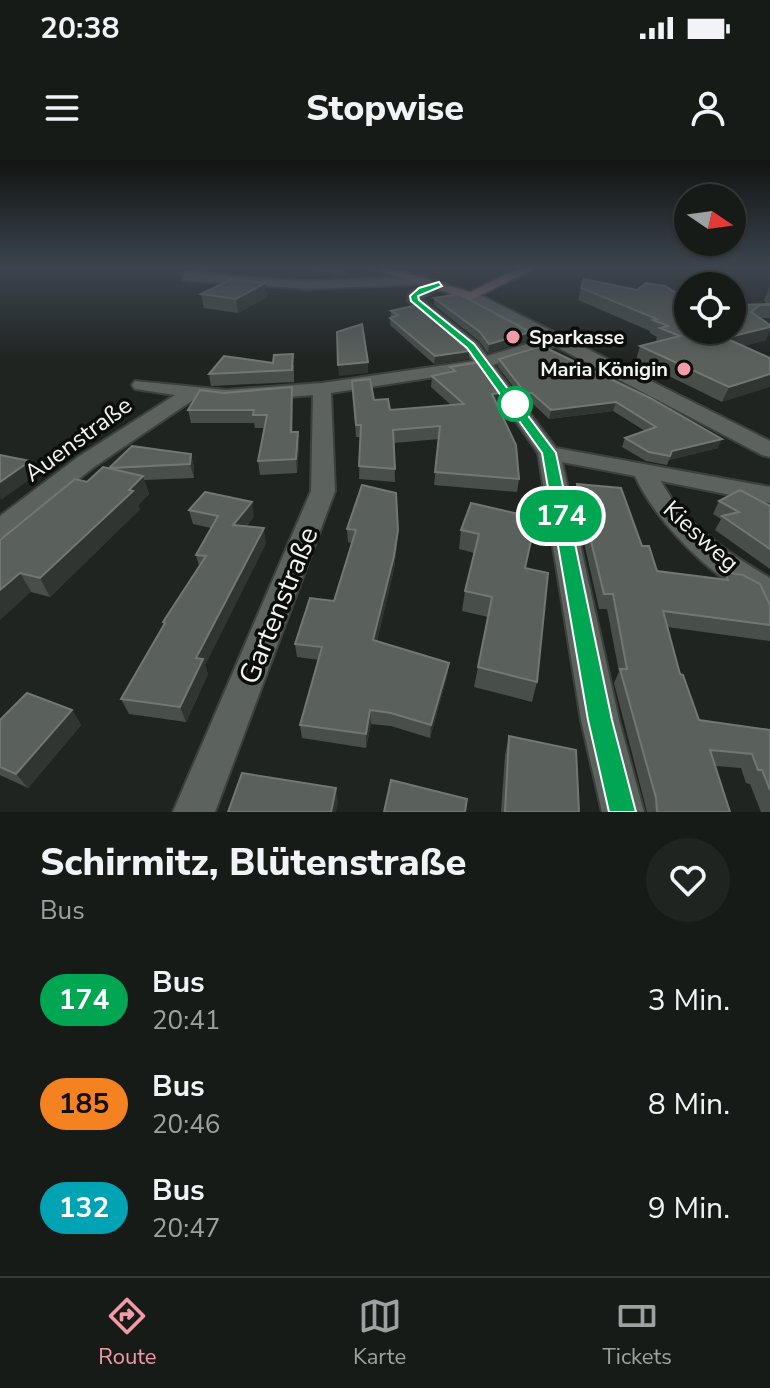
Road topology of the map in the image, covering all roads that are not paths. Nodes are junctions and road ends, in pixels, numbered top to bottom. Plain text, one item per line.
1 (414, 298) edge
2 (476, 298) edge
3 (555, 341) junction
4 (484, 364) junction
5 (141, 385) dead end
6 (322, 389) junction
7 (189, 394) junction
8 (770, 450) edge
9 (549, 453) junction
10 (644, 471) junction
11 (770, 495) edge
12 (0, 529) edge
13 (770, 592) edge
14 (194, 812) edge
15 (623, 812) edge

1 - 4 street
2 - 3 street
3 - 4 street
3 - 8 street
4 - 6 street
4 - 9 street
5 - 7 street
6 - 7 street
6 - 14 street, Gartenstraße
7 - 12 street, Auenstraße
9 - 10 street
9 - 15 street
10 - 11 street
10 - 13 street, Kiesweg

